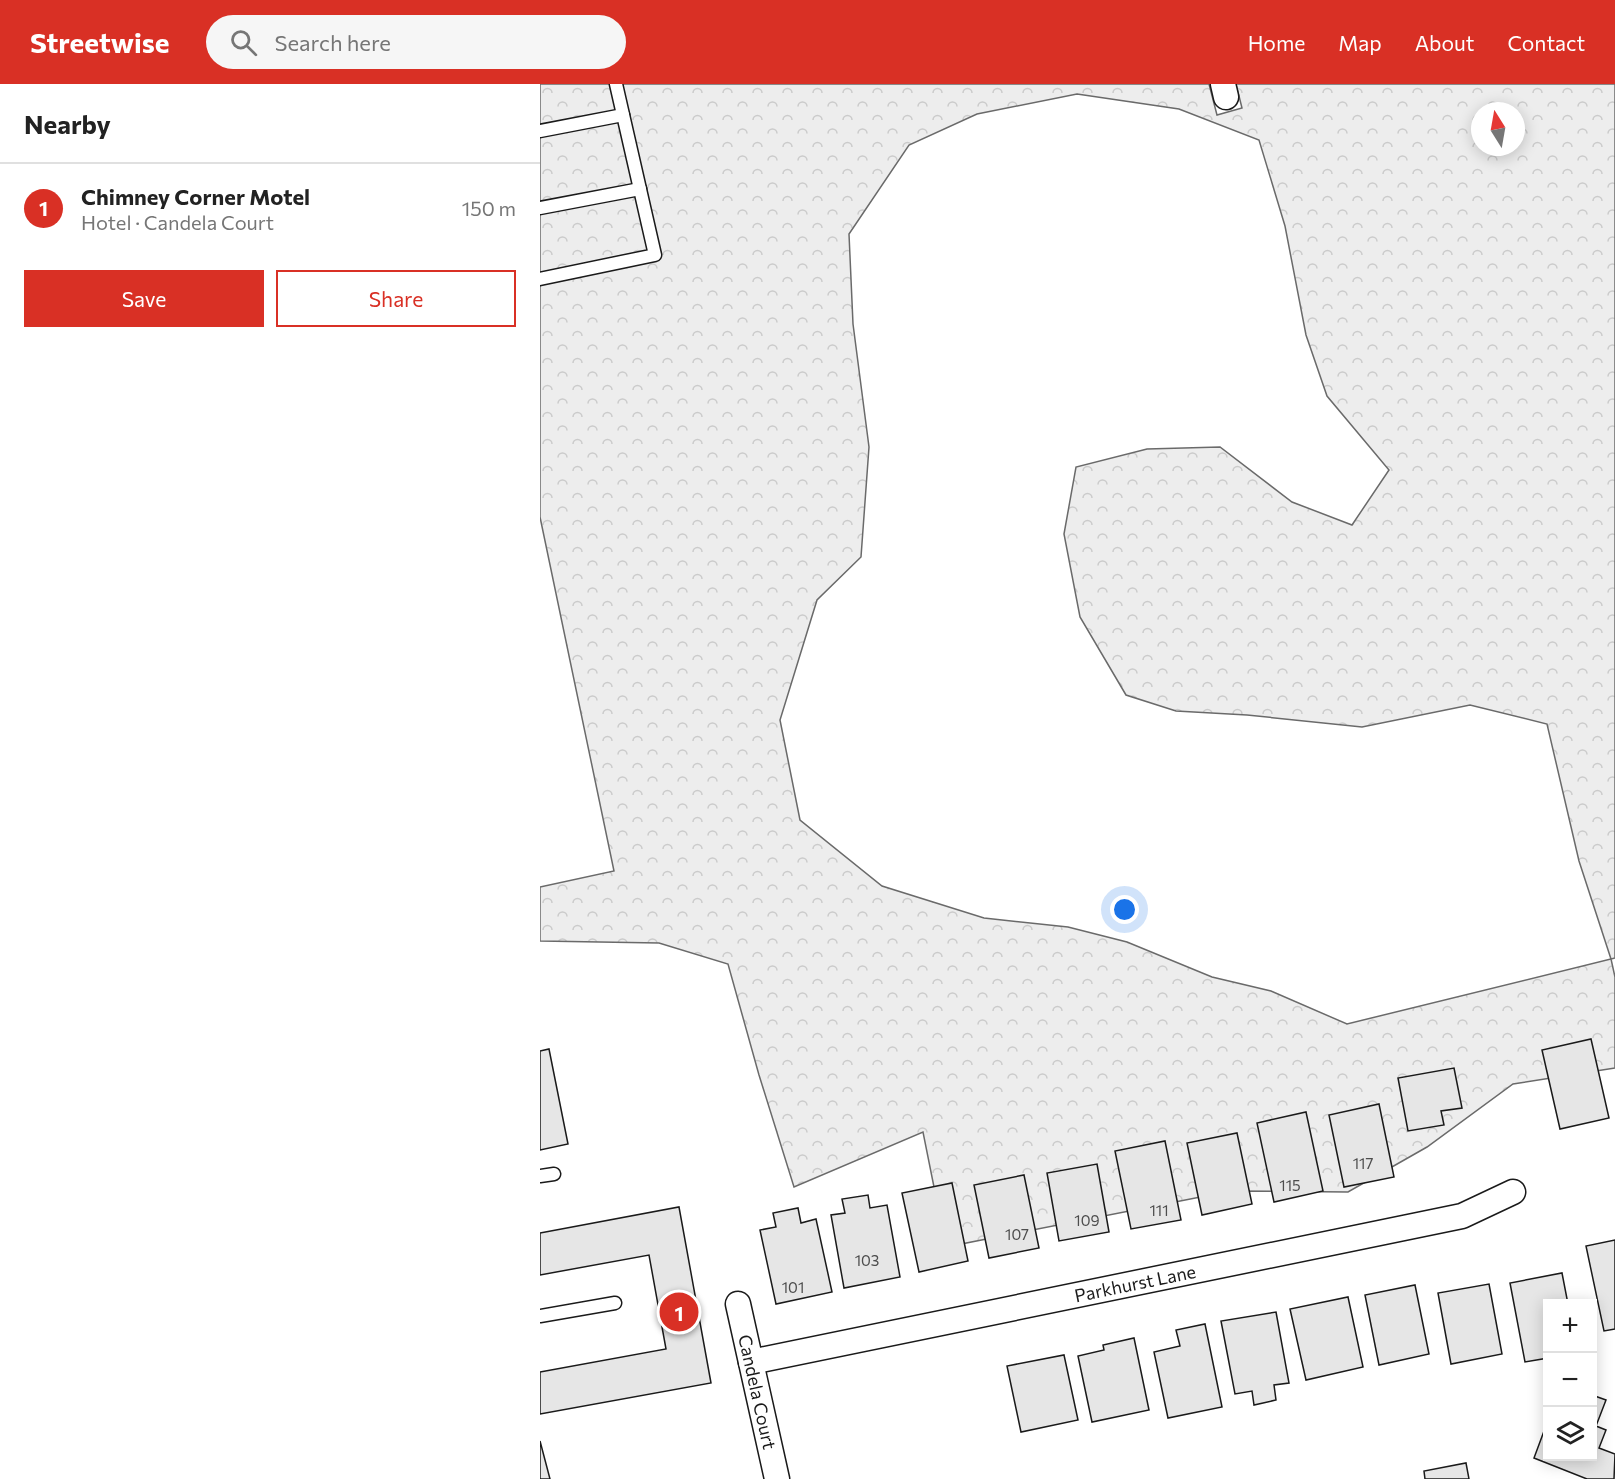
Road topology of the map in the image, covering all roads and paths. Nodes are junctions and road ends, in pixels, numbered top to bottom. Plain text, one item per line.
1 (616, 84) edge
2 (623, 115) junction
3 (540, 131) edge
4 (640, 189) junction
5 (540, 208) edge
6 (540, 279) edge
7 (554, 1174) dead end
8 (540, 1176) edge
9 (1513, 1192) dead end
10 (615, 1303) dead end
11 (738, 1304) dead end
12 (540, 1316) edge
13 (751, 1362) junction
14 (777, 1479) edge

1 - 2 lane
2 - 3 lane
2 - 4 lane
4 - 5 lane
4 - 6 lane
7 - 8 lane
9 - 13 street, Parkhurst Lane
10 - 12 lane
11 - 13 street, Candela Court
13 - 14 street, Candela Court

